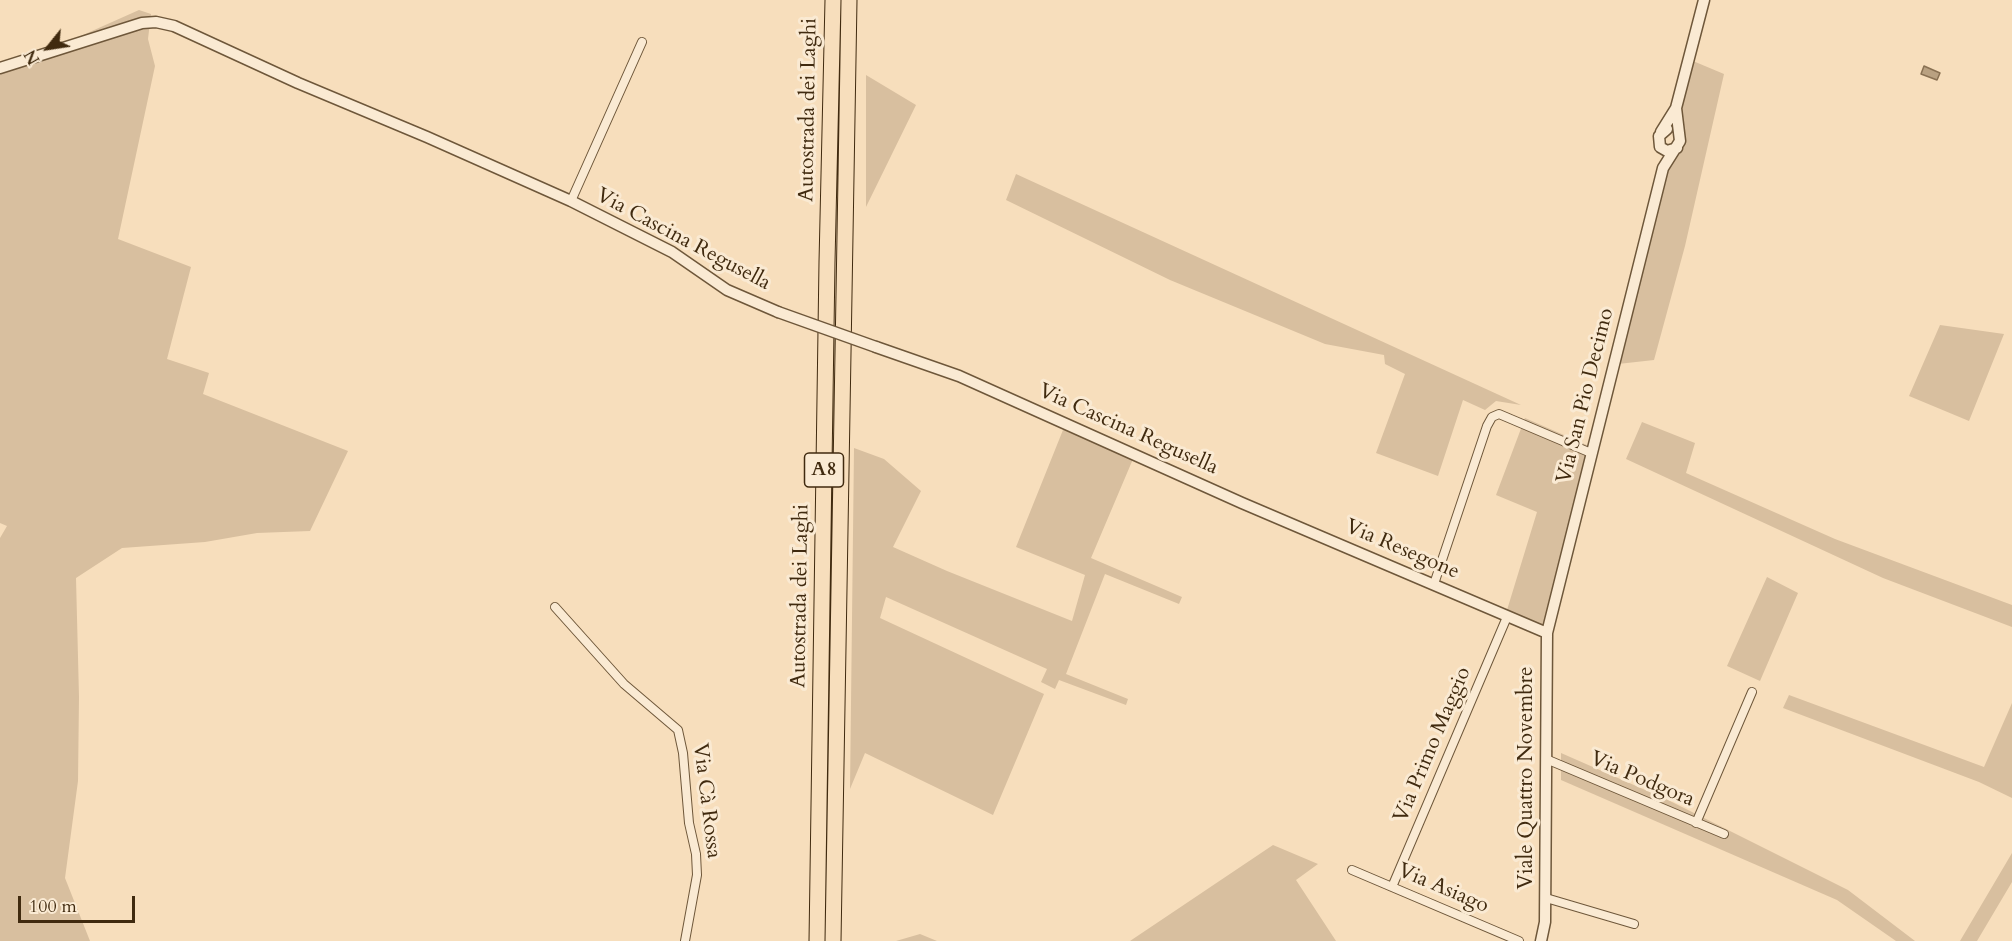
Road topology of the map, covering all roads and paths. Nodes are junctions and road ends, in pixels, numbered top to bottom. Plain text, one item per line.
1 (833, 0) edge
2 (849, 0) edge
3 (1704, 0) edge
4 (642, 42) dead end
5 (0, 68) edge
6 (1676, 108) junction
7 (1660, 138) junction
8 (1679, 142) junction
9 (1663, 168) junction
10 (571, 201) junction
11 (1591, 453) junction
12 (1242, 503) joint
13 (1434, 584) junction
14 (555, 607) dead end
15 (1507, 617) junction
16 (1547, 633) junction
17 (1752, 692) dead end
18 (1546, 759) junction
19 (1696, 823) junction
20 (1724, 834) dead end
21 (1353, 870) dead end
22 (1392, 887) junction
23 (1546, 898) junction
24 (1545, 922) junction
25 (1634, 924) dead end
26 (685, 941) edge
27 (817, 941) edge
28 (833, 941) edge
29 (1519, 941) edge
30 (1542, 941) edge
31 (1550, 941) edge

1 - 27 highway, Autostrada dei Laghi / A8
2 - 28 highway, Autostrada dei Laghi / A8
3 - 6 street
4 - 10 street
5 - 10 street, Via Cascina Regusella
6 - 7 street
6 - 8 street
7 - 8 street
7 - 8 street
7 - 9 street, Via San Pio Decimo
8 - 9 street, Via San Pio Decimo
9 - 11 street, Via San Pio Decimo
10 - 12 street, Via Cascina Regusella, bridge
11 - 13 street
11 - 16 street, Via San Pio Decimo
12 - 13 street, Via Resegone
13 - 15 street, Via Resegone
14 - 26 street, Via Cà Rossa
15 - 16 street, Via Resegone
15 - 22 street, Via Primo Maggio
16 - 18 street, Viale Quattro Novembre
17 - 19 street
18 - 19 street, Via Podgora
18 - 23 street, Viale Quattro Novembre
19 - 20 street, Via Podgora
21 - 22 street, Via Asiago
22 - 29 street, Via Asiago
23 - 24 street, Viale Quattro Novembre
23 - 25 street
24 - 30 street, Viale Quattro Novembre
24 - 31 street, Viale Quattro Novembre
30 - 31 street

